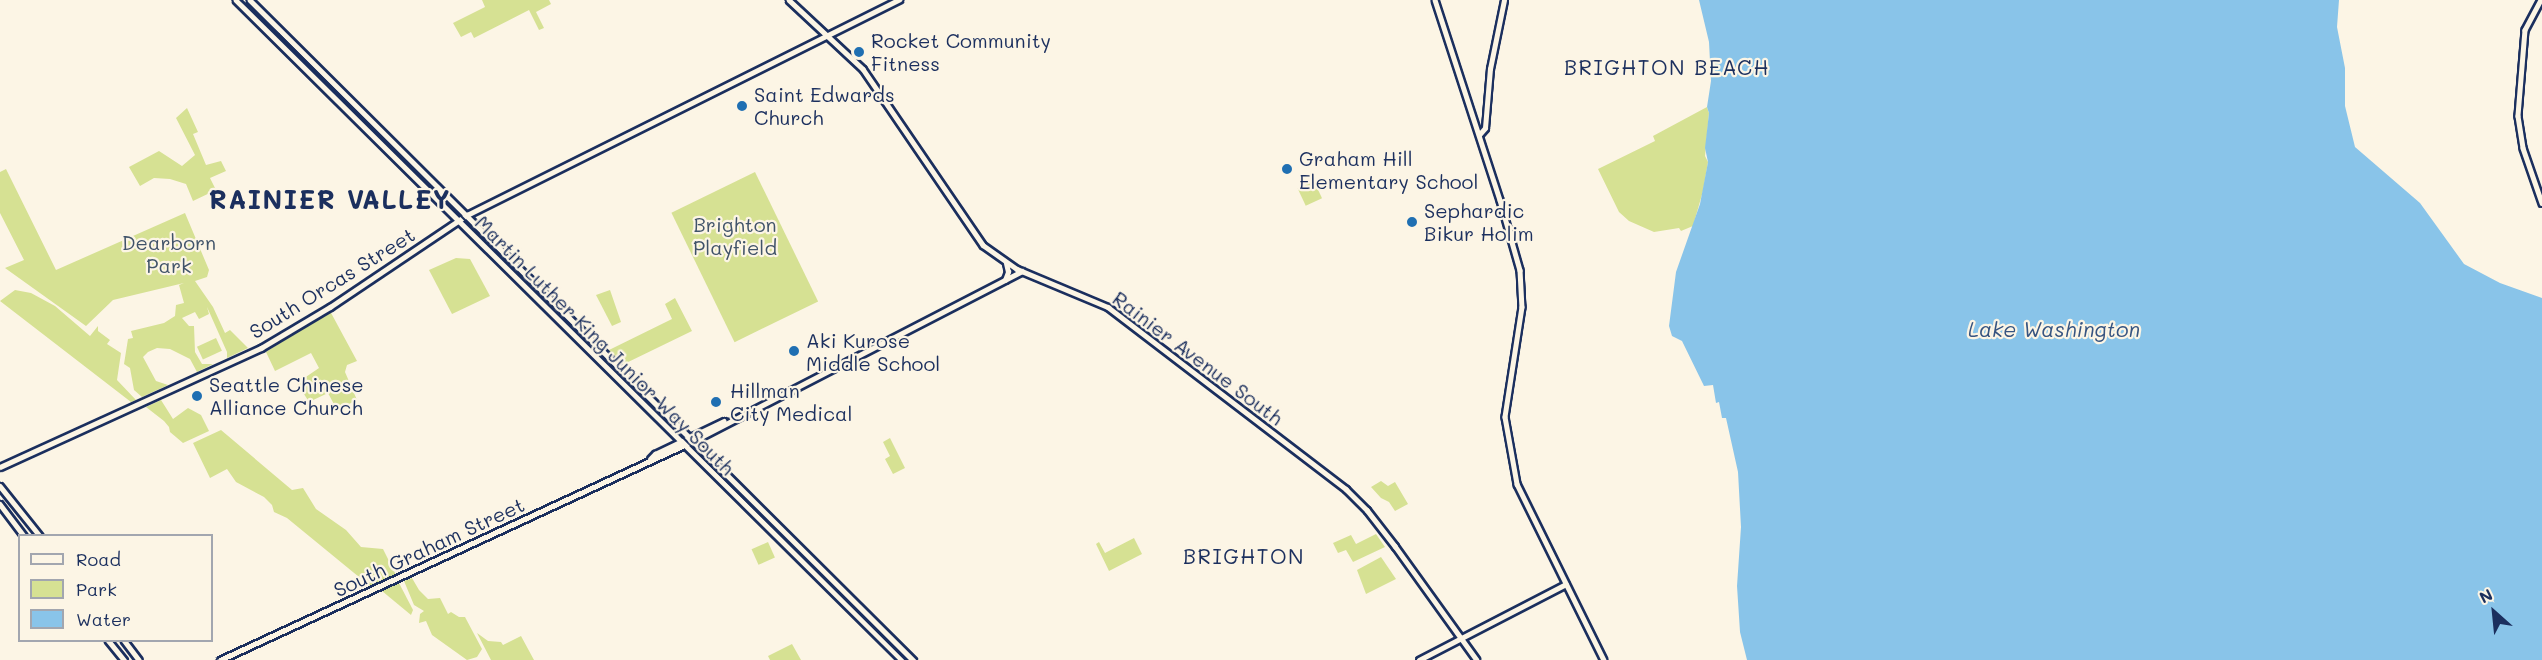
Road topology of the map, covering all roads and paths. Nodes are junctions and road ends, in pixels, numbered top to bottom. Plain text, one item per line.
1 (236, 0) edge
2 (250, 0) edge
3 (789, 0) edge
4 (899, 0) edge
5 (1435, 0) edge
6 (1504, 0) edge
7 (2541, 0) edge
8 (828, 35) junction
9 (1479, 135) junction
10 (2542, 203) edge
11 (467, 216) junction
12 (458, 221) junction
13 (1006, 263) junction
14 (1022, 271) junction
15 (1004, 281) junction
16 (691, 439) junction
17 (682, 443) junction
18 (0, 467) edge
19 (0, 486) edge
20 (0, 504) edge
21 (22, 534) edge
22 (38, 534) edge
23 (1566, 584) junction
24 (1461, 638) junction
25 (110, 642) edge
26 (126, 642) edge
27 (124, 660) edge
28 (139, 660) edge
29 (220, 660) edge
30 (902, 660) edge
31 (914, 660) edge
32 (1419, 660) edge
33 (1477, 660) edge
34 (1604, 660) edge

1 - 12 main road, Martin Luther King Junior Way South
2 - 11 main road, Martin Luther King Junior Way South
3 - 8 main road, Rainier Avenue South
4 - 8 main road, South Orcas Street
5 - 9 main road
6 - 9 main road
7 - 10 main road
8 - 11 main road, South Orcas Street
8 - 13 main road, Rainier Avenue South
9 - 23 main road
11 - 12 main road, South Orcas Street
11 - 16 main road, Martin Luther King Junior Way South
12 - 17 main road, Martin Luther King Junior Way South
12 - 18 main road, South Orcas Street
13 - 14 main road, Rainier Avenue South
13 - 15 main road
14 - 15 main road, South Graham Street
14 - 24 main road, Rainier Avenue South
15 - 16 main road, South Graham Street
16 - 17 main road, South Graham Street
16 - 31 main road, Martin Luther King Junior Way South
17 - 29 main road, South Graham Street
17 - 30 main road, Martin Luther King Junior Way South
19 - 22 main road
20 - 21 main road
23 - 24 main road
23 - 34 main road
24 - 32 main road
24 - 33 main road, Rainier Avenue South
25 - 27 main road
26 - 28 main road

